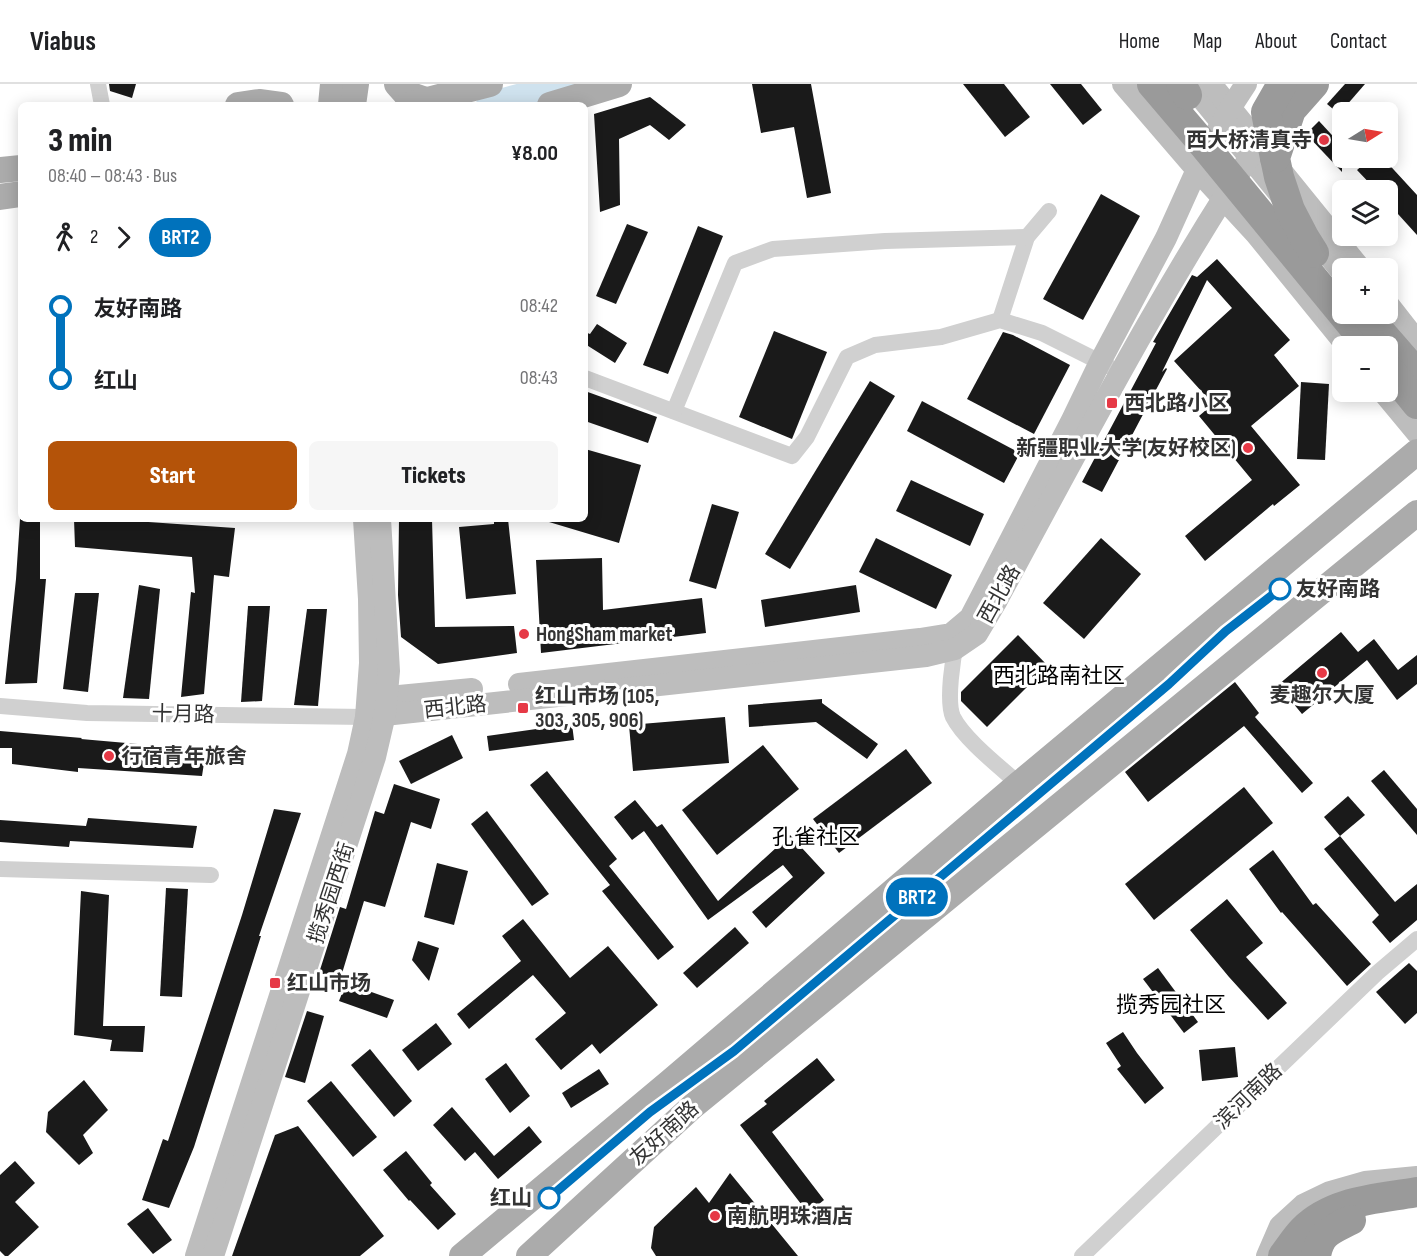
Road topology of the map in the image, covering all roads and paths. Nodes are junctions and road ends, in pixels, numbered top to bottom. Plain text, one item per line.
1 (98, 84) edge
2 (262, 84) edge
3 (333, 84) edge
4 (356, 84) edge
5 (397, 84) edge
6 (490, 84) edge
7 (619, 84) edge
8 (1123, 84) edge
9 (1146, 84) edge
10 (1152, 84) edge
11 (1246, 84) edge
12 (1282, 84) edge
13 (1302, 84) edge
14 (1314, 84) edge
15 (1189, 86) edge
16 (101, 102) edge
17 (240, 102) edge
18 (331, 102) edge
19 (353, 102) edge
20 (416, 102) edge
21 (421, 102) edge
22 (560, 102) edge
23 (1226, 115) junction
24 (1261, 152) junction
25 (1201, 162) junction
26 (18, 168) edge
27 (0, 170) edge
28 (1228, 191) junction
29 (18, 194) edge
30 (0, 196) edge
31 (1049, 211) dead end
32 (1027, 237) junction
33 (1314, 253) junction
34 (1333, 258) edge
35 (1351, 258) edge
36 (1332, 274) edge
37 (1398, 317) edge
38 (1000, 320) junction
39 (1374, 324) edge
40 (1385, 324) edge
41 (1339, 336) edge
42 (1362, 336) edge
43 (1417, 341) edge
44 (1417, 363) edge
45 (1110, 367) junction
46 (1417, 374) edge
47 (588, 379) edge
48 (1398, 380) edge
49 (1391, 402) edge
50 (1417, 404) edge
51 (674, 411) junction
52 (1417, 433) edge
53 (1417, 452) edge
54 (1417, 513) edge
55 (364, 522) edge
56 (380, 522) edge
57 (960, 626) junction
58 (955, 649) junction
59 (0, 706) edge
60 (377, 707) junction
61 (1018, 784) junction
62 (0, 868) edge
63 (211, 875) dead end
64 (1417, 939) edge
65 (1417, 1178) edge
66 (1417, 1192) edge
67 (1417, 1203) edge
68 (196, 1256) edge
69 (213, 1256) edge
70 (462, 1256) edge
71 (529, 1256) edge
72 (1082, 1256) edge
73 (1267, 1256) edge
74 (1283, 1256) edge
75 (1316, 1256) edge

1 - 16 street
2 - 17 main road
3 - 18 main road
4 - 19 main road
5 - 20 main road
6 - 21 main road
7 - 22 main road
8 - 25 main road
9 - 25 main road
10 - 42 highway
11 - 23 main road, 西北路
12 - 24 highway
13 - 24 main road, 西北路
14 - 24 highway
15 - 23 main road
15 - 33 highway
23 - 24 main road
23 - 25 main road, 西北路
24 - 28 main road, 西北路
24 - 33 highway
24 - 34 main road
24 - 35 main road
25 - 28 main road
25 - 45 main road, 西北路
26 - 27 main road
28 - 41 main road
28 - 45 main road, 西北路
29 - 30 main road
31 - 32 street
32 - 38 street
32 - 51 street
33 - 36 highway
37 - 43 main road
38 - 45 street
38 - 51 street
39 - 46 highway
40 - 44 main road
45 - 57 main road, 西北路
45 - 58 main road, 西北路
47 - 51 street
48 - 50 highway
49 - 52 main road
53 - 61 main road, 友好南路
54 - 71 main road, 友好南路
55 - 60 main road, 揽秀园西街
56 - 60 main road, 揽秀园西街
57 - 58 street
57 - 60 main road, 西北路
58 - 60 main road, 西北路
58 - 61 street
59 - 60 street, 十月路
60 - 68 main road, 揽秀园西街
60 - 69 main road, 揽秀园西街
61 - 70 main road, 友好南路
62 - 63 street
64 - 72 street, 滨河南路
65 - 73 main road
66 - 74 highway
67 - 75 highway

